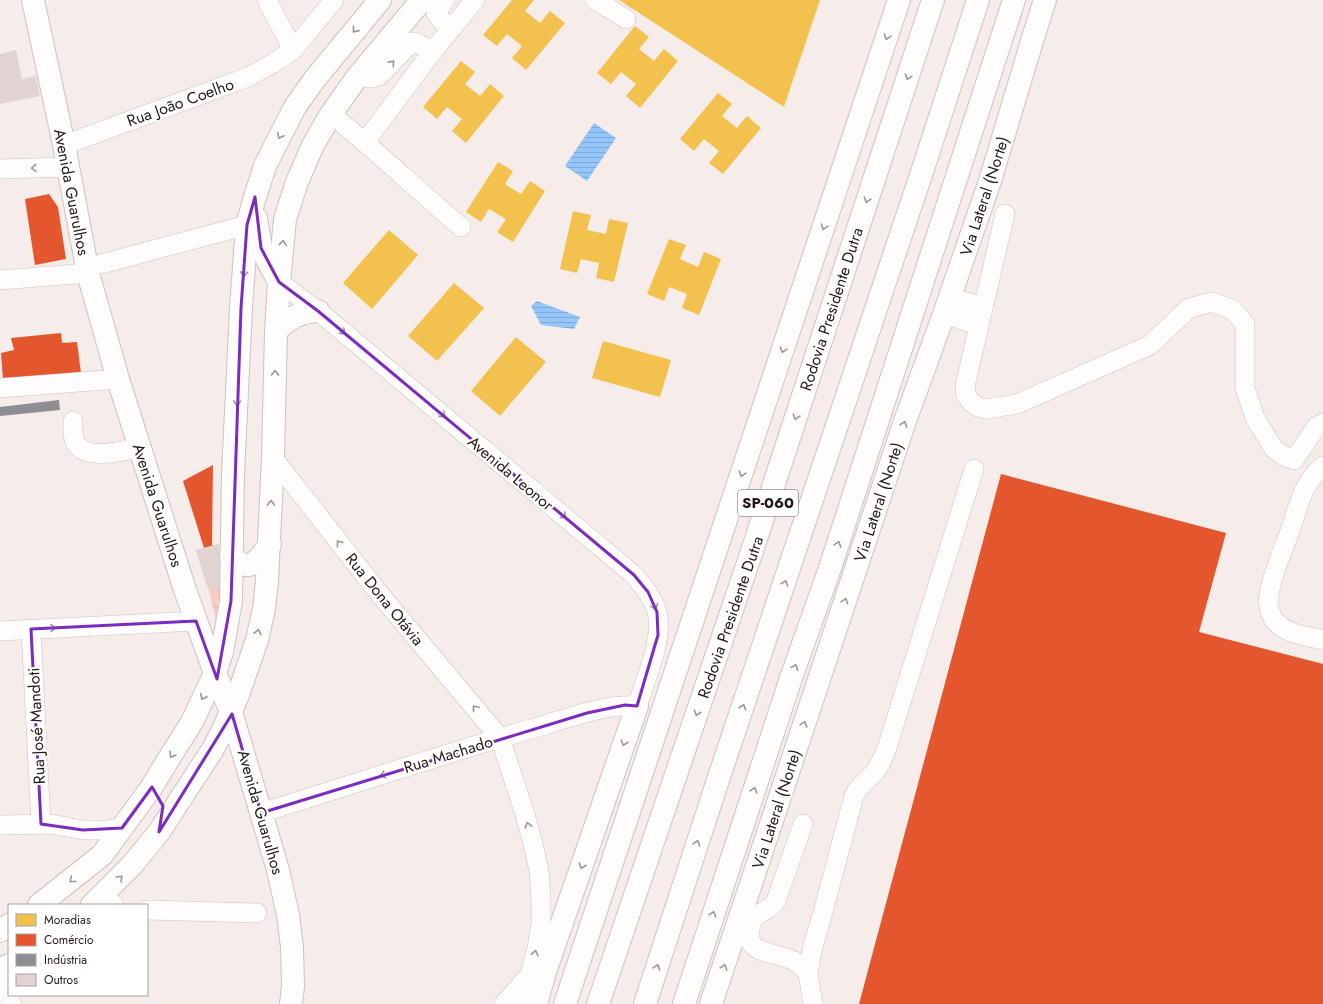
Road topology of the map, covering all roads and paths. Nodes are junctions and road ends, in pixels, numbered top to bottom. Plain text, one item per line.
1 (33, 0) edge
2 (267, 0) edge
3 (334, 0) edge
4 (380, 0) edge
5 (422, 0) edge
6 (445, 0) edge
7 (475, 0) edge
8 (595, 0) edge
9 (899, 0) edge
10 (920, 0) edge
11 (933, 0) edge
12 (978, 0) edge
13 (1014, 0) edge
14 (1046, 0) edge
15 (626, 19) dead end
16 (452, 28) junction
17 (293, 50) junction
18 (432, 52) junction
19 (358, 76) junction
20 (331, 114) junction
21 (365, 142) junction
22 (64, 145) junction
23 (68, 167) junction
24 (878, 167) junction
25 (0, 169) edge
26 (255, 197) junction
27 (1005, 214) dead end
28 (247, 225) junction
29 (461, 227) dead end
30 (94, 268) junction
31 (0, 280) edge
32 (279, 282) junction
33 (947, 306) junction
34 (983, 306) junction
35 (318, 311) junction
36 (978, 325) junction
37 (276, 331) junction
38 (118, 379) junction
39 (0, 388) edge
40 (73, 421) dead end
41 (1323, 424) edge
42 (140, 448) junction
43 (273, 458) junction
44 (1294, 460) junction
45 (1323, 466) edge
46 (974, 469) dead end
47 (1305, 488) junction
48 (270, 544) junction
49 (232, 554) junction
50 (196, 621) junction
51 (31, 629) junction
52 (0, 631) edge
53 (1323, 640) edge
54 (215, 673) junction
55 (637, 706) junction
56 (192, 722) junction
57 (231, 727) junction
58 (500, 738) junction
59 (151, 788) junction
60 (262, 813) junction
61 (41, 824) junction
62 (803, 824) dead end
63 (0, 825) edge
64 (122, 828) junction
65 (83, 830) junction
66 (159, 832) junction
67 (102, 855) junction
68 (104, 901) edge
69 (39, 904) edge
70 (148, 910) edge
71 (257, 913) dead end
72 (699, 958) junction
73 (808, 973) junction
74 (530, 975) junction
75 (0, 983) edge
76 (12, 1004) edge
77 (291, 1004) edge
78 (504, 1004) edge
79 (522, 1004) edge
80 (536, 1004) edge
81 (566, 1004) edge
82 (598, 1004) edge
83 (645, 1004) edge
84 (667, 1004) edge
85 (684, 1004) edge
86 (711, 1004) edge
87 (813, 1004) edge

1 - 22 main road, Avenida Guarulhos
2 - 17 street
3 - 17 street, Rua João Coelho
4 -> 26 main road
5 - 19 main road
6 - 16 street
7 - 16 street
8 - 15 street
9 -> 81 main road, Rodovia Presidente Dutra / SP-060
10 - 24 main road
11 -> 24 main road, Rodovia Presidente Dutra / SP-060
83 -> 12 main road, SP-060
72 -> 13 main road
14 - 33 main road, Via Lateral (Norte)
16 - 18 street
17 - 22 street, Rua João Coelho
19 -> 18 street
18 - 21 street
19 - 20 main road
20 - 21 street
32 -> 20 main road
21 - 29 street
22 - 23 main road, Avenida Guarulhos
23 -> 25 street
23 - 30 main road, Avenida Guarulhos
24 -> 82 main road, Rodovia Presidente Dutra / SP-060
26 - 28 main road
26 - 32 main road
27 - 34 street
28 - 30 street
28 -> 49 main road
30 - 31 street
30 - 38 main road, Avenida Guarulhos
32 - 35 street, Avenida Leonor
32 - 37 main road
33 - 34 street
33 - 36 street
86 -> 33 main road, Via Lateral (Norte)
34 - 36 street
35 - 37 main road
35 -> 55 street, Avenida Leonor
36 - 44 street
43 -> 37 main road
38 - 39 street
38 - 42 main road, Avenida Guarulhos
40 - 42 street
41 - 44 street
42 - 50 main road, Avenida Guarulhos
48 -> 43 main road
58 -> 43 street, Rua Dona Otávia
44 - 47 street
45 - 47 street
46 - 73 street
47 - 53 street
48 - 49 main road
57 -> 48 main road
49 - 54 main road
51 -> 50 street
50 - 54 main road, Avenida Guarulhos
51 - 52 street
51 - 61 street, Rua José Mandoti
54 -> 56 main road
54 - 57 main road, Avenida Guarulhos
55 - 58 street, Rua Machado
55 -> 80 main road
56 - 57 main road
56 -> 59 main road
57 - 60 main road, Avenida Guarulhos
57 - 66 main road
58 -> 60 street, Rua Machado
74 -> 58 street
59 - 64 main road
59 - 66 main road
60 - 77 main road, Avenida Guarulhos
61 - 63 street
61 - 65 street
62 - 73 street
64 - 65 street
64 - 67 main road
65 - 67 street
68 -> 66 main road
67 -> 69 main road
70 - 71 street
72 - 84 main road
72 - 85 main road
73 - 87 street
74 - 78 street
74 - 79 street
75 - 76 street

